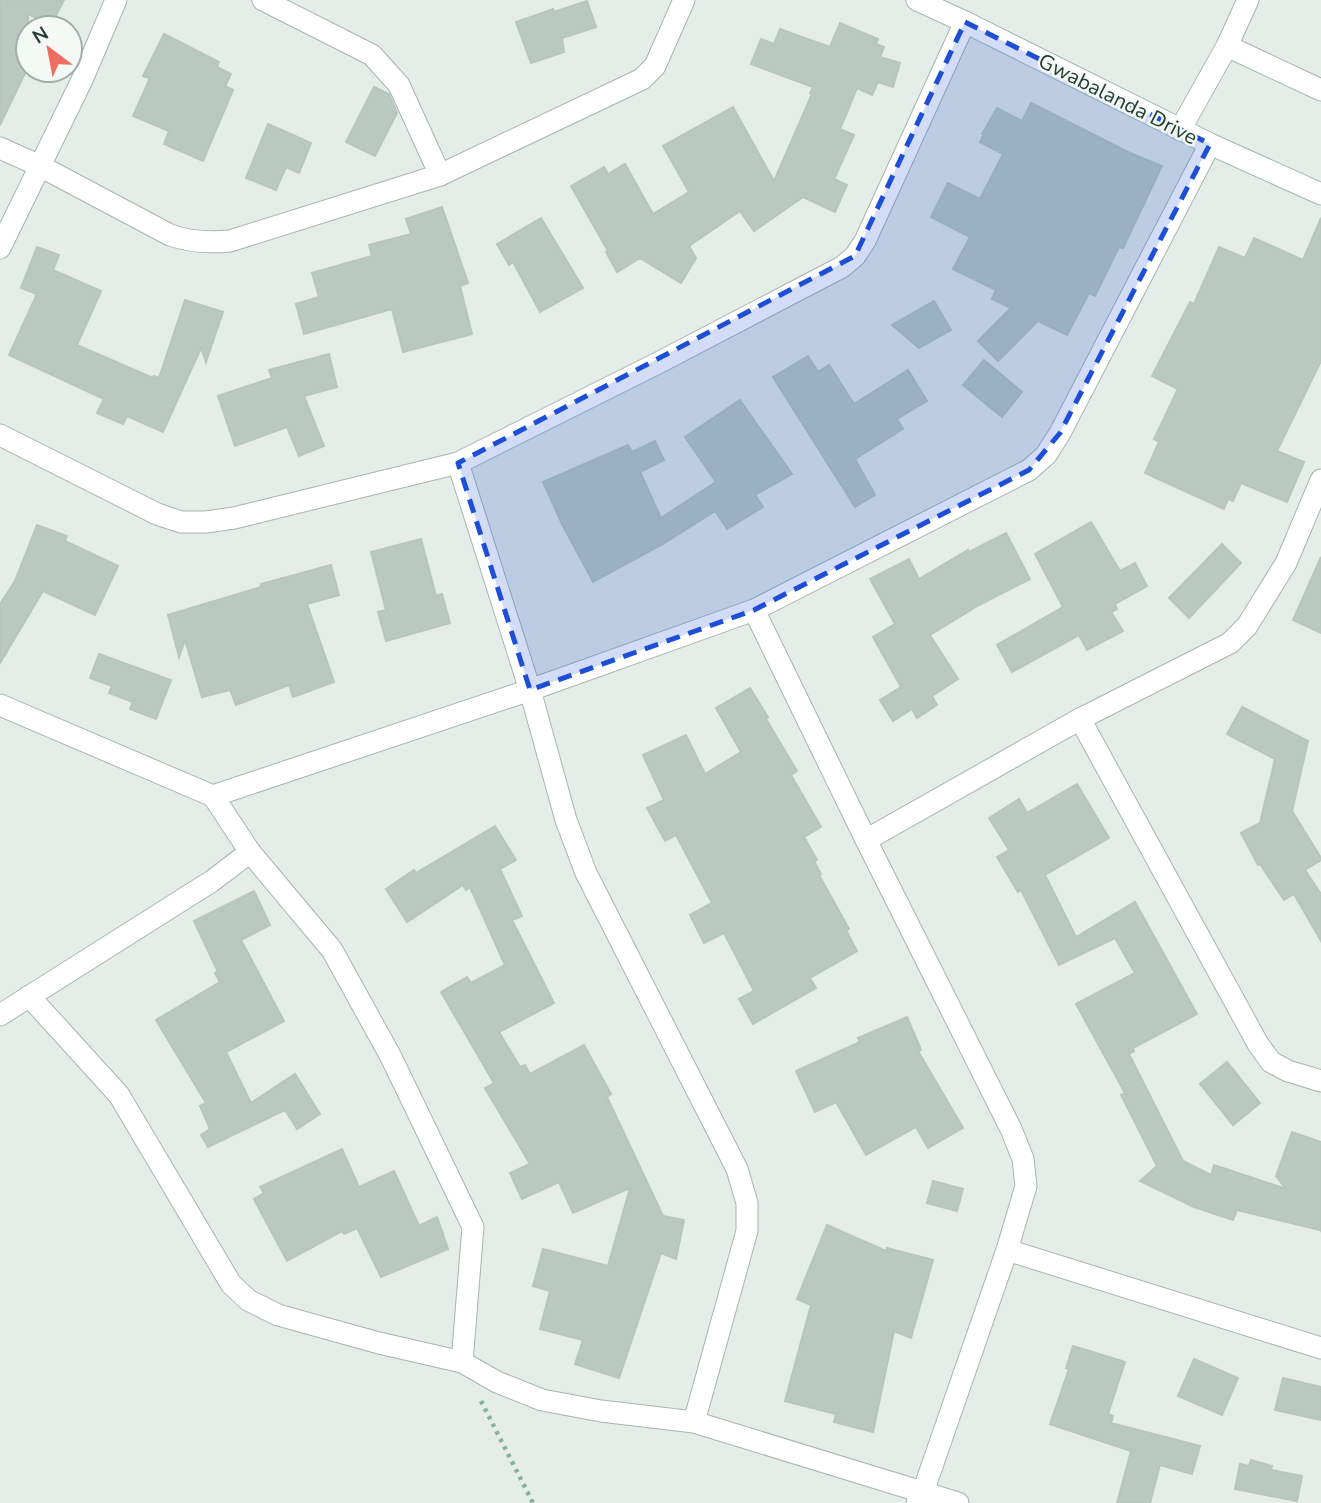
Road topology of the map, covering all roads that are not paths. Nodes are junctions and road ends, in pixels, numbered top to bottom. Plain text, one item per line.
1 (116, 0) edge
2 (263, 0) edge
3 (684, 0) edge
4 (917, 0) edge
5 (1248, 0) edge
6 (965, 22) junction
7 (1227, 46) junction
8 (1321, 90) edge
9 (1180, 130) junction
10 (1210, 144) junction
11 (0, 148) edge
12 (40, 166) junction
13 (440, 175) junction
14 (1321, 194) edge
15 (0, 248) edge
16 (0, 435) edge
17 (458, 463) junction
18 (1321, 480) edge
19 (754, 610) junction
20 (530, 690) junction
21 (0, 705) edge
22 (1080, 719) junction
23 (213, 796) junction
24 (866, 840) junction
25 (250, 852) junction
26 (29, 996) junction
27 (0, 1015) edge
28 (1321, 1081) edge
29 (1007, 1250) junction
30 (1321, 1348) edge
31 (462, 1362) junction
32 (694, 1422) junction
33 (920, 1497) edge
34 (958, 1503) edge

1 - 12 street
2 - 13 street
3 - 13 street
4 - 6 street, Gwabalanda Drive
5 - 7 street
6 - 9 street, Gwabalanda Drive
6 - 17 street
7 - 8 street
7 - 9 street
9 - 10 street, Gwabalanda Drive
10 - 14 street, Gwabalanda Drive
10 - 19 street
11 - 12 street
12 - 13 street
12 - 15 street
16 - 17 street
17 - 20 street
18 - 22 street
19 - 20 street
19 - 24 street
20 - 23 street
20 - 32 street
21 - 23 street
22 - 24 street
22 - 28 street
23 - 25 street
24 - 29 street
25 - 26 street
25 - 31 street
26 - 27 street
26 - 31 street
29 - 30 street
29 - 33 street
31 - 32 street
32 - 33 street
33 - 34 street

